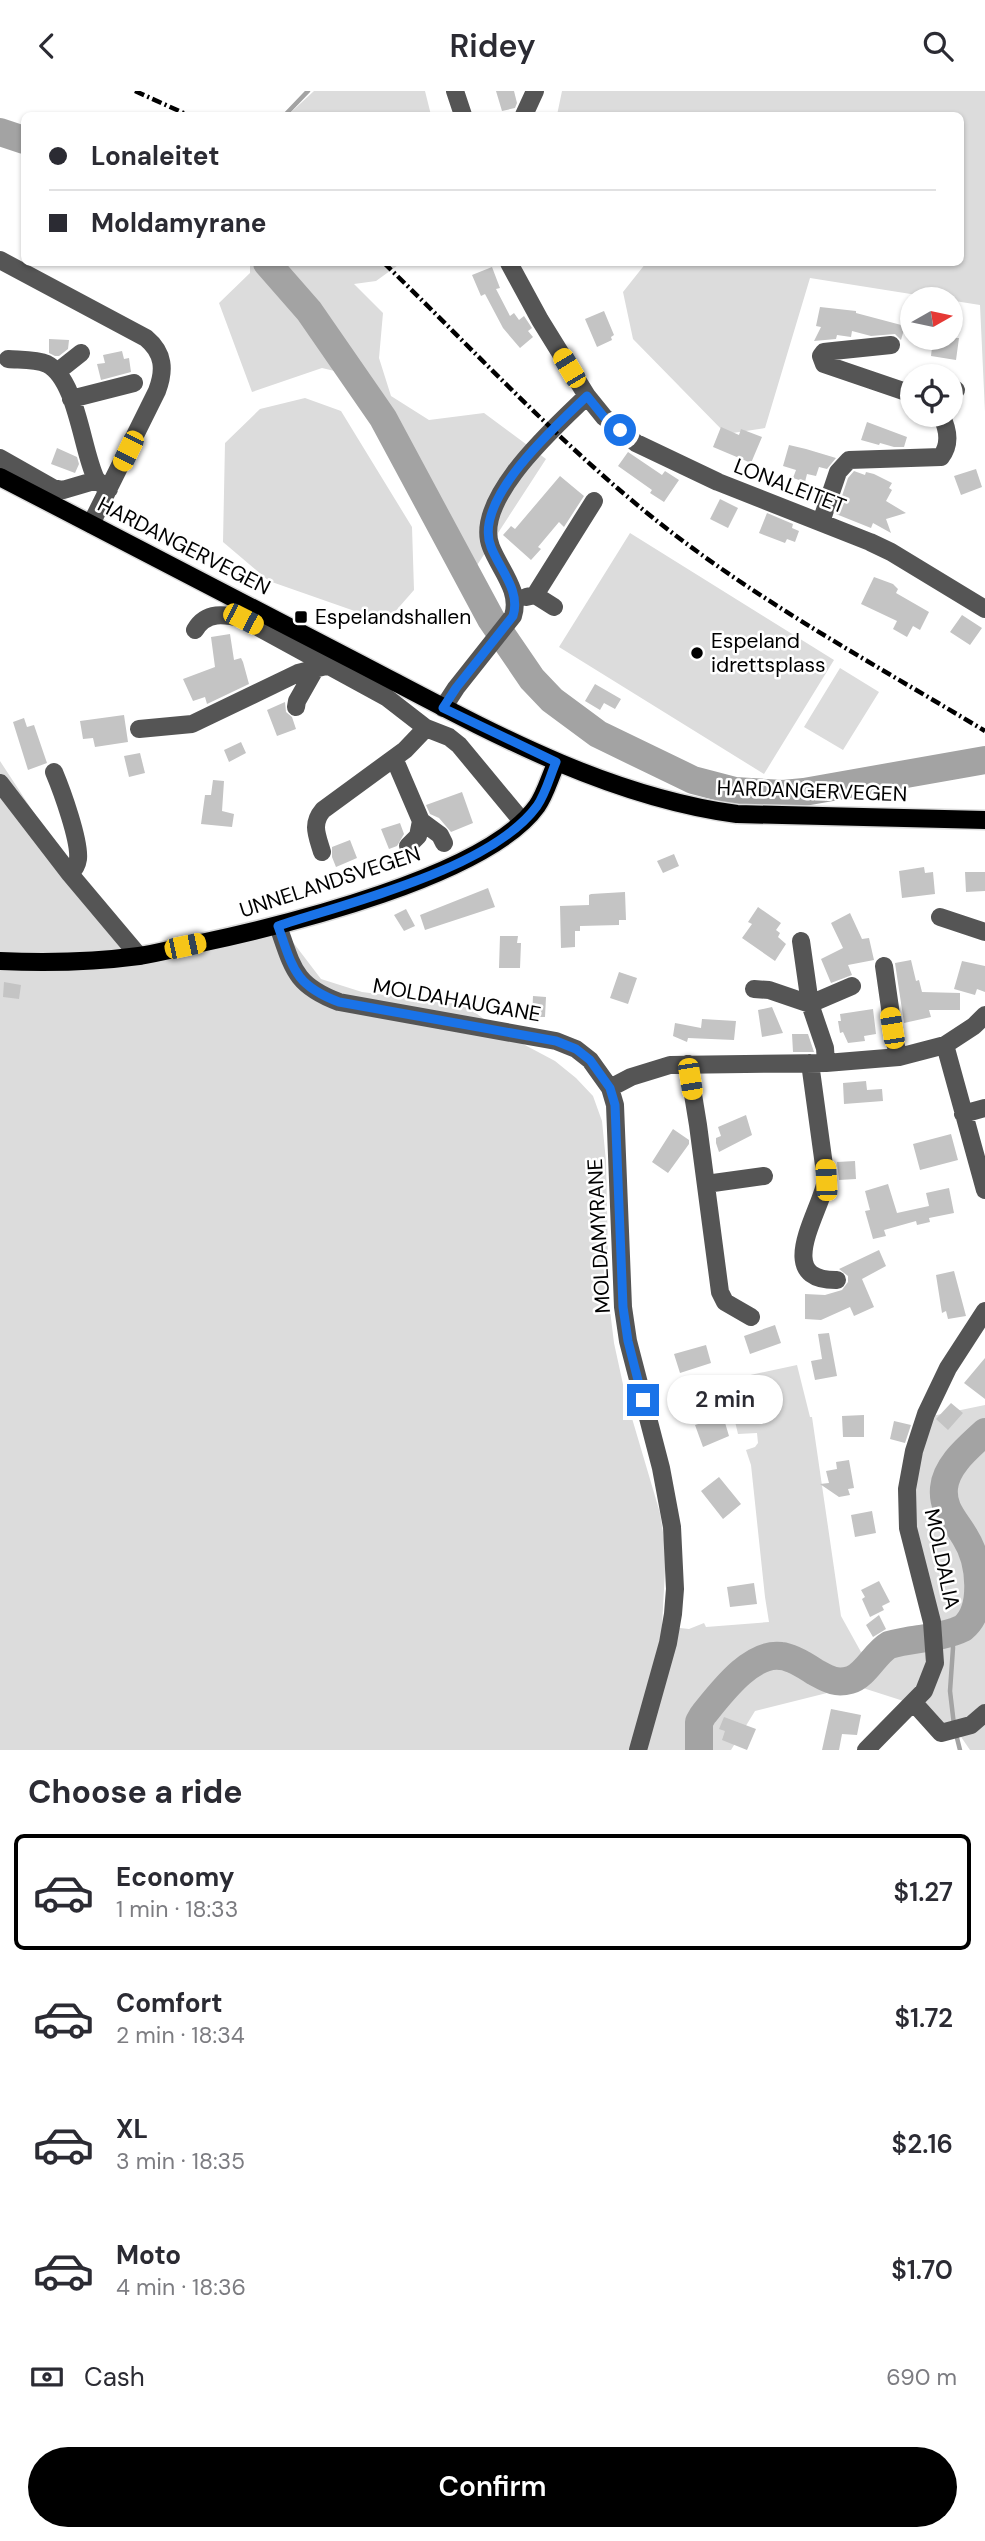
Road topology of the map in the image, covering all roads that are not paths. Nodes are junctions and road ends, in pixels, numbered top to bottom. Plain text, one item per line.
1 (456, 91) edge
2 (535, 91) edge
3 (462, 112) edge
4 (525, 112) edge
5 (0, 260) edge
6 (511, 266) edge
7 (891, 345) dead end
8 (81, 353) dead end
9 (8, 359) dead end
10 (57, 372) junction
11 (134, 383) dead end
12 (900, 390) edge
13 (587, 396) junction
14 (71, 399) junction
15 (945, 427) edge
16 (0, 458) edge
17 (0, 477) edge
18 (103, 484) junction
19 (594, 501) dead end
20 (821, 522) junction
21 (91, 524) junction
22 (535, 595) junction
23 (554, 607) dead end
24 (514, 608) junction
25 (985, 609) edge
26 (195, 630) dead end
27 (320, 668) junction
28 (296, 707) dead end
29 (443, 708) junction
30 (139, 729) dead end
31 (426, 729) junction
32 (394, 758) junction
33 (556, 762) junction
34 (54, 772) dead end
35 (0, 783) edge
36 (985, 820) edge
37 (421, 821) junction
38 (522, 821) junction
39 (444, 843) dead end
40 (408, 846) dead end
41 (322, 852) dead end
42 (70, 874) junction
43 (940, 917) dead end
44 (278, 926) junction
45 (985, 932) edge
46 (801, 941) dead end
47 (139, 956) junction
48 (0, 961) edge
49 (884, 966) dead end
50 (852, 986) dead end
51 (754, 989) dead end
52 (810, 1004) junction
53 (985, 1015) edge
54 (945, 1045) junction
55 (899, 1057) junction
56 (818, 1063) junction
57 (688, 1064) junction
58 (610, 1088) junction
59 (985, 1108) edge
60 (964, 1114) junction
61 (764, 1176) dead end
62 (706, 1184) junction
63 (985, 1189) edge
64 (837, 1280) dead end
65 (985, 1311) edge
66 (751, 1317) dead end
67 (914, 1703) junction
68 (985, 1713) edge
69 (638, 1750) edge
70 (866, 1750) edge

1 - 3 street
2 - 4 street
5 - 18 street
6 - 13 street, LONALEITET
7 - 12 street
8 - 10 street
9 - 10 street
10 - 14 street
11 - 14 street
13 - 20 street, LONALEITET
13 - 24 street
14 - 18 street
15 - 20 street
16 - 18 street
17 - 21 main road, HARDANGERVEGEN
18 - 21 street
19 - 22 street
20 - 25 street, LONALEITET
21 - 29 main road, HARDANGERVEGEN
22 - 23 street
22 - 24 street
24 - 29 street
26 - 27 street
27 - 28 street
27 - 30 street
27 - 31 street
29 - 33 main road, HARDANGERVEGEN
31 - 32 street
31 - 38 street
32 - 37 street
32 - 41 street
33 - 36 main road, HARDANGERVEGEN
33 - 38 main road, UNNELANDSVEGEN
34 - 42 street
35 - 42 street
37 - 39 street
37 - 40 street
38 - 44 main road, UNNELANDSVEGEN
42 - 47 street
43 - 45 street
44 - 47 main road, UNNELANDSVEGEN
44 - 58 street, MOLDAHAUGANE
46 - 52 street
47 - 48 main road, UNNELANDSVEGEN
49 - 55 street
50 - 52 street
51 - 52 street
52 - 56 street
53 - 54 street
54 - 55 street
54 - 60 street
55 - 56 street
56 - 57 street
56 - 64 street
57 - 58 street
57 - 62 street
58 - 69 street, MOLDAMYRANE
59 - 60 street
60 - 63 street
61 - 62 street
62 - 66 street
65 - 67 street, MOLDALIA
67 - 68 street
67 - 70 street, MOLDALIA

